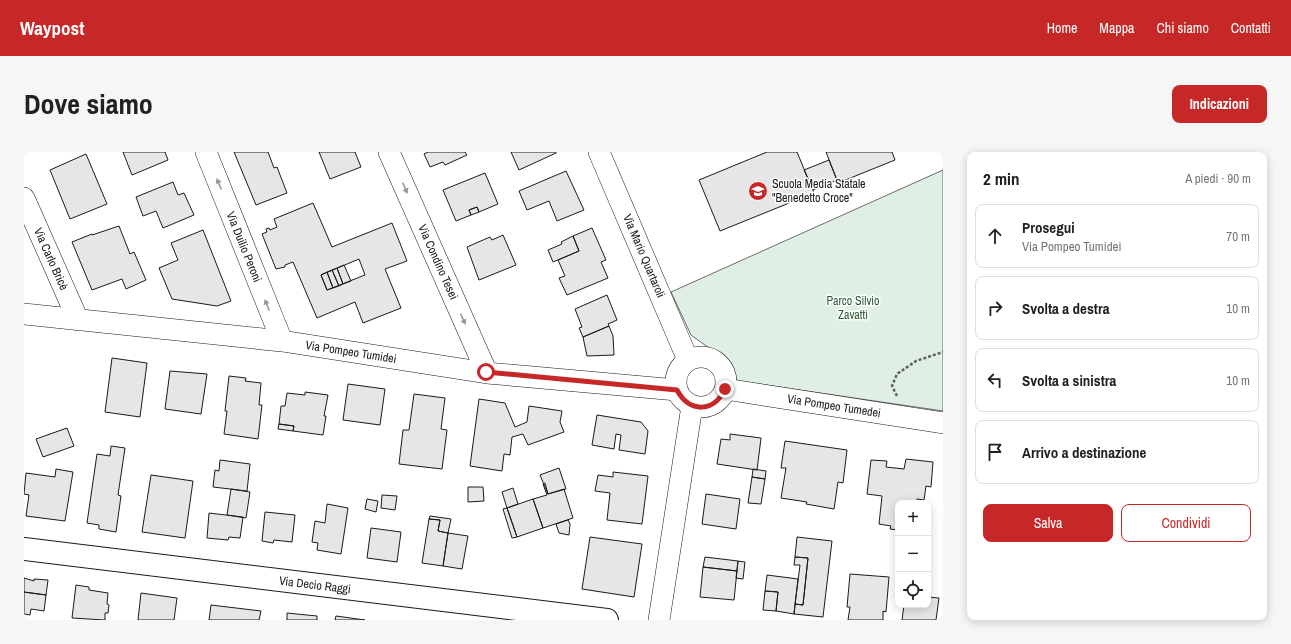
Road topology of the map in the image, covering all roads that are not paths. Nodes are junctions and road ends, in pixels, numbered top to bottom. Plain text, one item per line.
1 (206, 152) edge
2 (389, 152) edge
3 (600, 152) edge
4 (24, 198) edge
5 (24, 314) edge
6 (78, 320) junction
7 (282, 341) junction
8 (688, 360) junction
9 (486, 372) junction
10 (725, 389) junction
11 (677, 390) junction
12 (692, 406) junction
13 (943, 423) edge
14 (24, 549) edge
15 (607, 620) edge
16 (659, 620) edge

7 -> 1 street, Via Duilio Peroni
2 -> 9 street, Via Condino Tesei
3 - 8 street, Via Mario Quartaroli
4 - 6 street, Via Carlo Bricè
5 - 6 street, Via Pompeo Tumidei
6 - 7 street, Via Pompeo Tumidei
7 - 9 street, Via Pompeo Tumidei
8 - 10 street
8 - 11 street
9 - 11 street, Via Pompeo Tumidei
10 - 12 street
10 - 13 street, Via Pompeo Tumedei
11 - 12 street
12 - 16 street
14 - 15 main road, Via Decio Raggi

